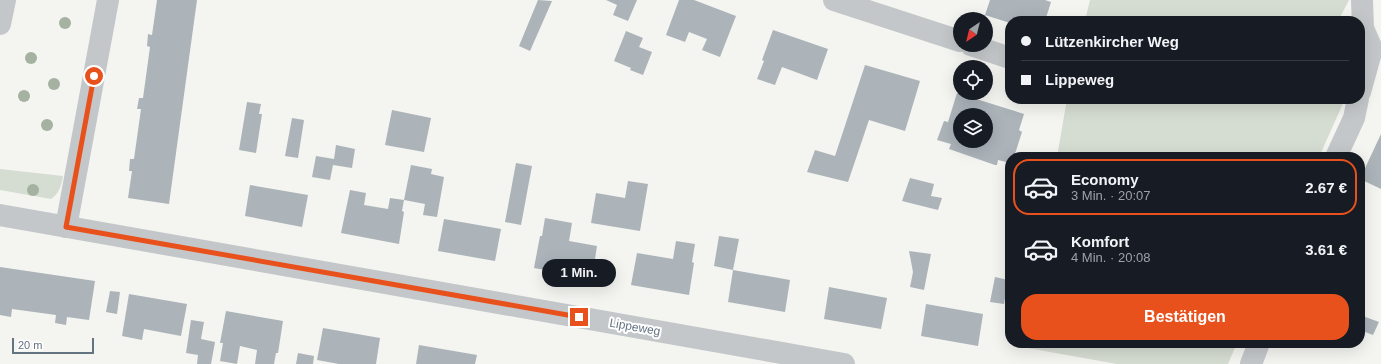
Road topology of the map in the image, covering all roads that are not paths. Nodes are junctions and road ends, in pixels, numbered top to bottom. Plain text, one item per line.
1 (6, 0) edge
2 (108, 0) edge
3 (834, 0) edge
4 (1362, 0) edge
5 (1363, 16) edge
6 (0, 24) edge
7 (1365, 31) edge
8 (953, 39) edge
9 (1376, 50) edge
10 (992, 52) edge
11 (1005, 56) edge
12 (1365, 79) edge
13 (1357, 104) edge
14 (1338, 152) edge
15 (0, 215) edge
16 (66, 227) junction
17 (1257, 348) edge
18 (844, 364) edge
19 (1251, 364) edge

1 - 6 street
2 - 16 street
3 - 8 street
4 - 5 street
7 - 9 street
9 - 12 street
10 - 11 street
13 - 14 street
15 - 16 street, Lippeweg
16 - 18 street, Lippeweg
17 - 19 street

